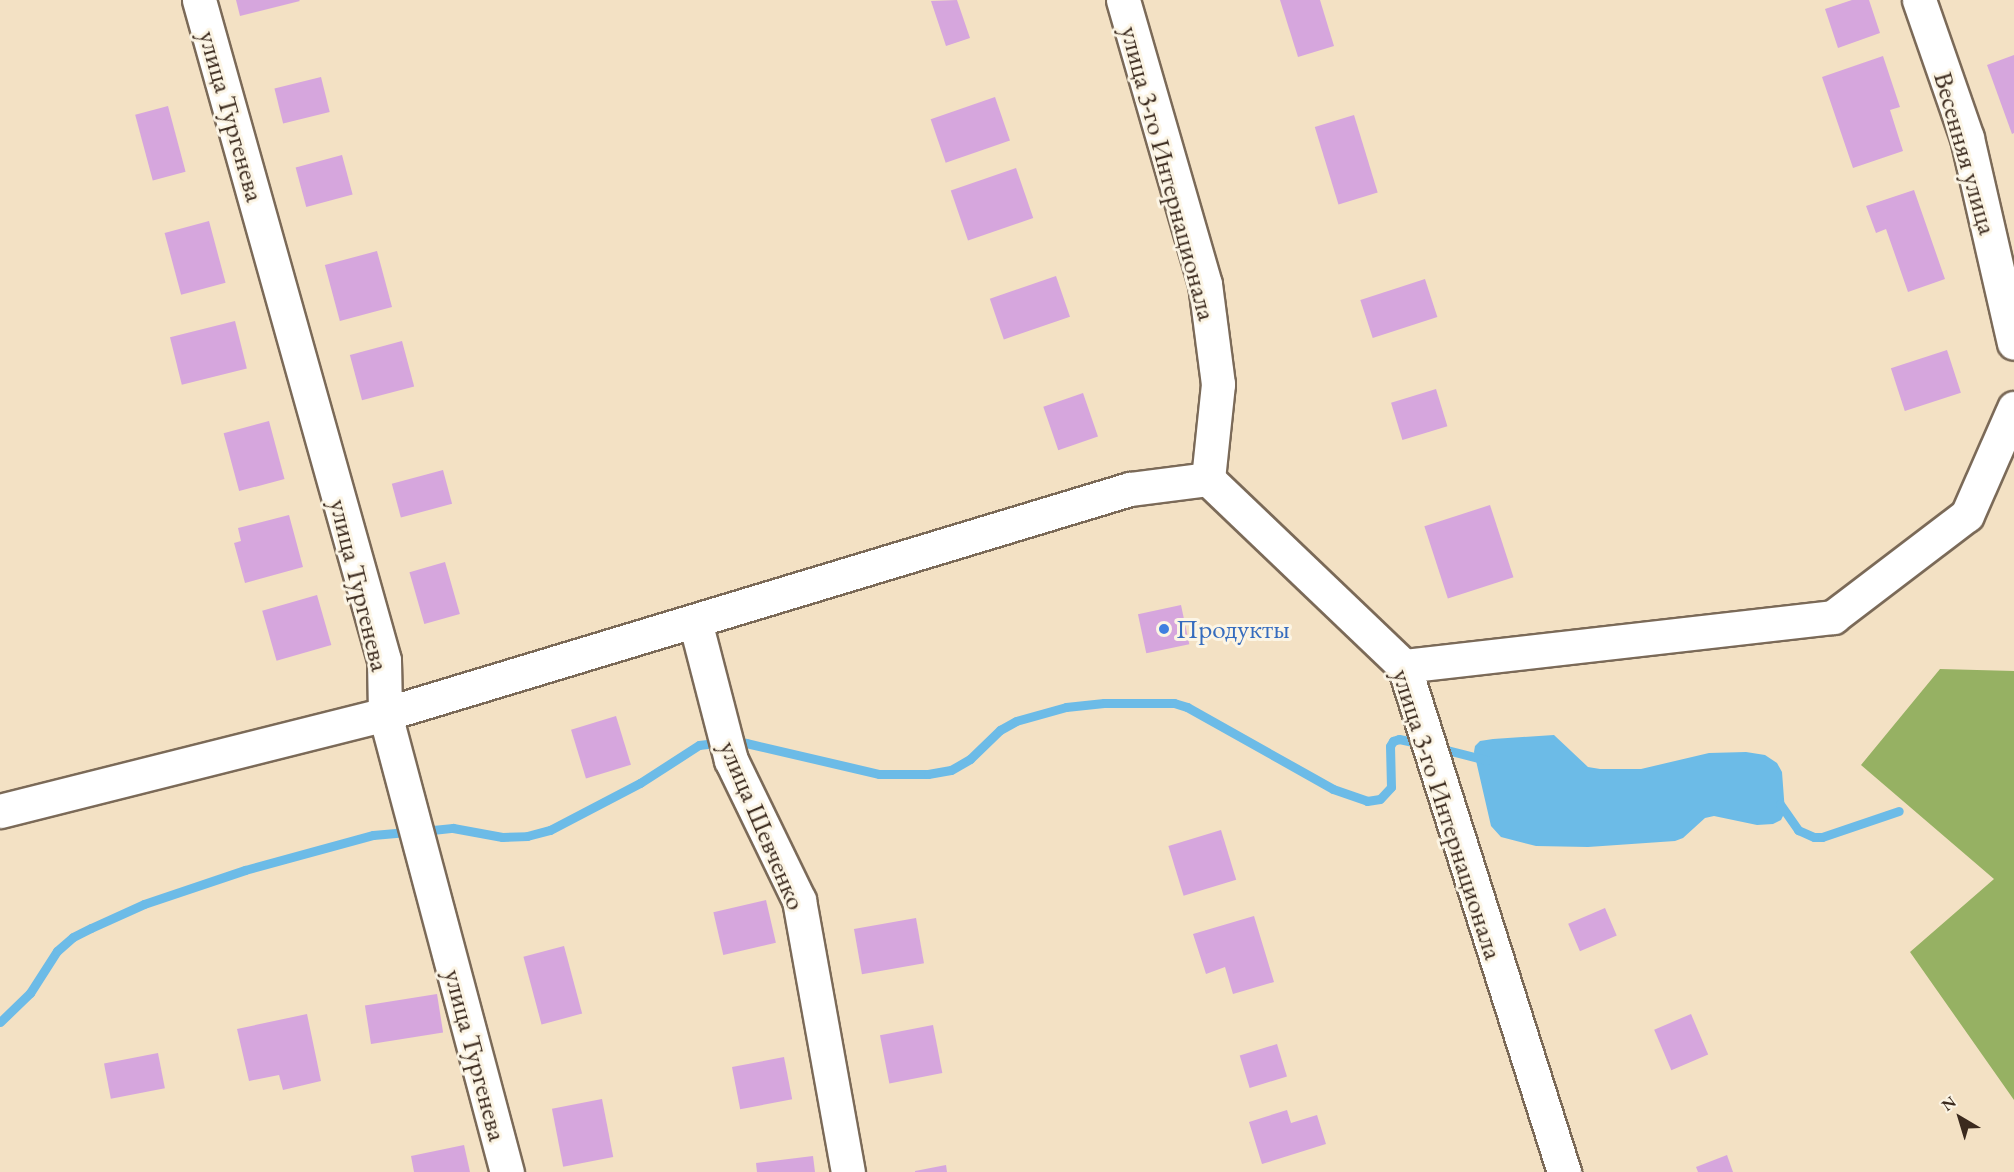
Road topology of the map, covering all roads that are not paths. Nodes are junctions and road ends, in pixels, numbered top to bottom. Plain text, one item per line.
1 (199, 0) edge
2 (1123, 0) edge
3 (1918, 0) edge
4 (2014, 343) edge
5 (2014, 408) edge
6 (1208, 479) junction
7 (695, 621) junction
8 (1404, 666) junction
9 (385, 714) junction
10 (0, 811) edge
11 (507, 1172) edge
12 (848, 1172) edge
13 (1564, 1172) edge

1 - 9 street, улица Тургенева
2 - 6 street, улица 3-го Интернационала
3 - 4 street, Весенняя улица
5 - 8 street
6 - 7 street
6 - 8 street, улица 3-го Интернационала
7 - 9 street
7 - 12 street, улица Шевченко
8 - 13 street, улица 3-го Интернационала
9 - 10 street
9 - 11 street, улица Тургенева

